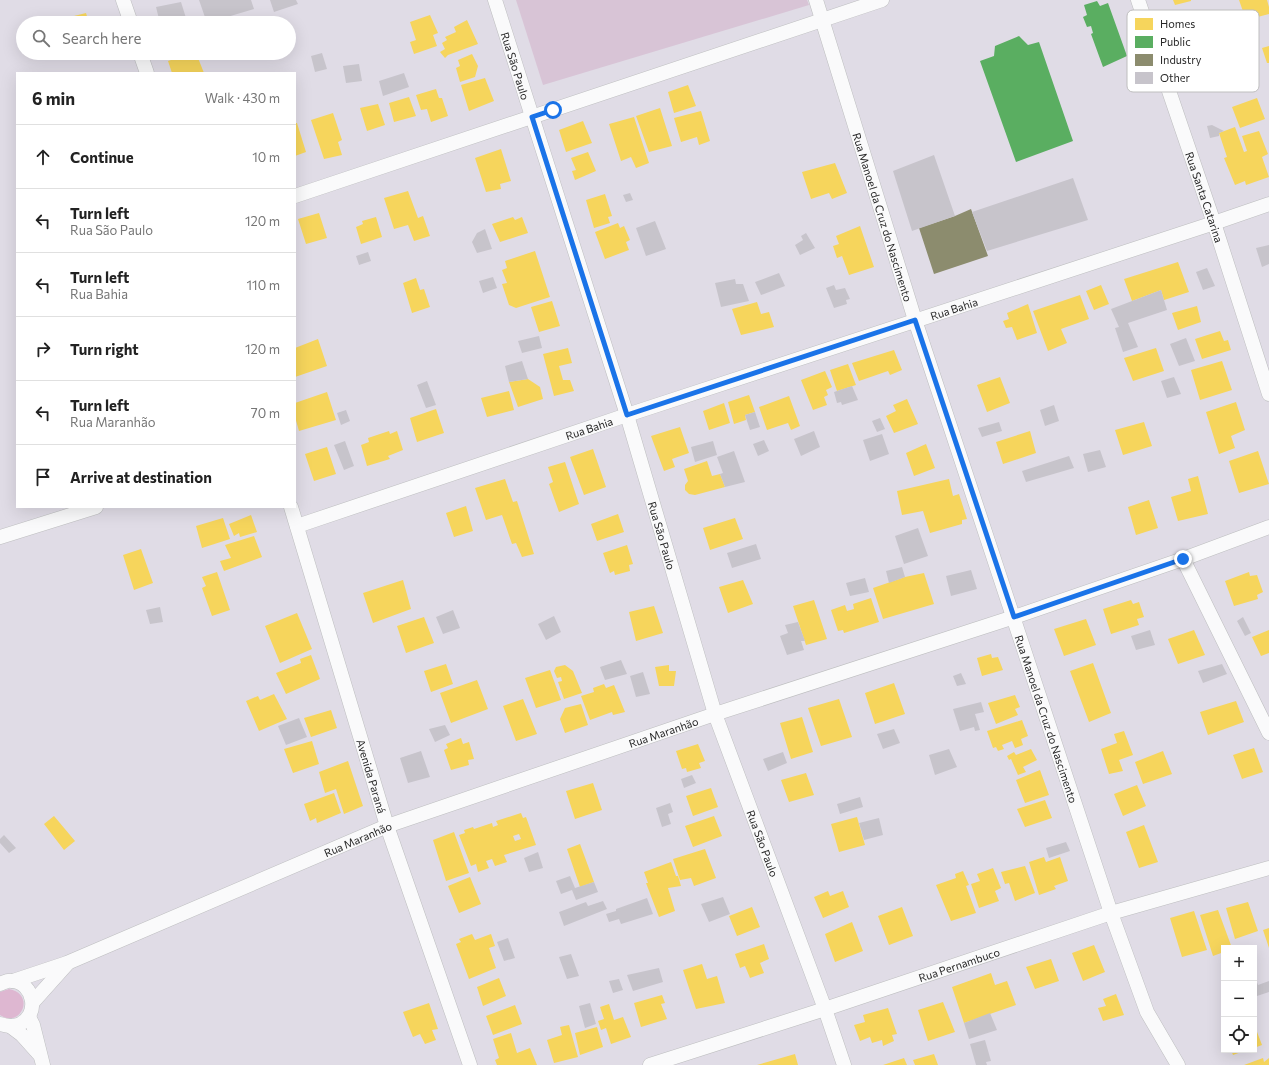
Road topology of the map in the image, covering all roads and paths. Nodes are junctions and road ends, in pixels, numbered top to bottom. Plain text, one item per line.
1 (123, 0) edge
2 (495, 0) edge
3 (816, 0) edge
4 (882, 0) edge
5 (1138, 0) edge
6 (1141, 10) edge
7 (129, 16) edge
8 (823, 20) junction
9 (142, 60) edge
10 (147, 72) edge
11 (1169, 92) edge
12 (532, 117) junction
13 (296, 196) edge
14 (1269, 204) edge
15 (1214, 223) junction
16 (915, 320) junction
17 (1269, 394) edge
18 (627, 415) junction
19 (93, 508) edge
20 (291, 508) edge
21 (297, 526) junction
22 (1269, 527) edge
23 (0, 537) edge
24 (1183, 559) junction
25 (1014, 617) junction
26 (715, 714) junction
27 (1269, 734) edge
28 (387, 826) junction
29 (1269, 868) edge
30 (1111, 913) junction
31 (67, 963) junction
32 (6, 982) edge
33 (33, 1002) junction
34 (825, 1009) junction
35 (29, 1017) junction
36 (5, 1025) edge
37 (42, 1060) edge
38 (470, 1065) edge
39 (650, 1065) edge
40 (844, 1065) edge
41 (1178, 1065) edge

1 - 7 street
2 - 12 street, Rua São Paulo
3 - 8 street, Rua Manoel da Cruz do Nascimento
4 - 8 street
5 - 6 street, Rua Santa Catarina
8 - 12 street
8 - 16 street, Rua Manoel da Cruz do Nascimento
9 - 10 street
11 - 15 street, Rua Santa Catarina
12 - 13 street
12 - 18 street, Rua São Paulo
14 - 15 street, Rua Bahia
15 - 16 street, Rua Bahia
15 - 17 street, Rua Santa Catarina
16 - 18 street, Rua Bahia
16 - 25 street, Rua Manoel da Cruz do Nascimento
18 - 21 street, Rua Bahia
18 - 26 street, Rua São Paulo
19 - 23 street
20 - 21 street, Avenida Paraná
21 - 28 street, Avenida Paraná
22 - 24 street, Rua Maranhão
24 - 25 street, Rua Maranhão
24 - 27 street
25 - 26 street, Rua Maranhão
25 - 30 street, Rua Manoel da Cruz do Nascimento
26 - 28 street, Rua Maranhão
26 - 34 street, Rua São Paulo
28 - 31 street, Rua Maranhão
28 - 38 street, Avenida Paraná
29 - 30 street, Rua Pernambuco
30 - 34 street, Rua Pernambuco
30 - 41 street, Rua Manoel da Cruz do Nascimento
31 - 32 street, Rua Maranhão
31 - 33 street, Rua Maranhão
32 - 33 street
33 - 35 street
34 - 39 street, Rua Pernambuco
34 - 40 street, Rua São Paulo
35 - 36 street
35 - 37 street
36 - 37 street

